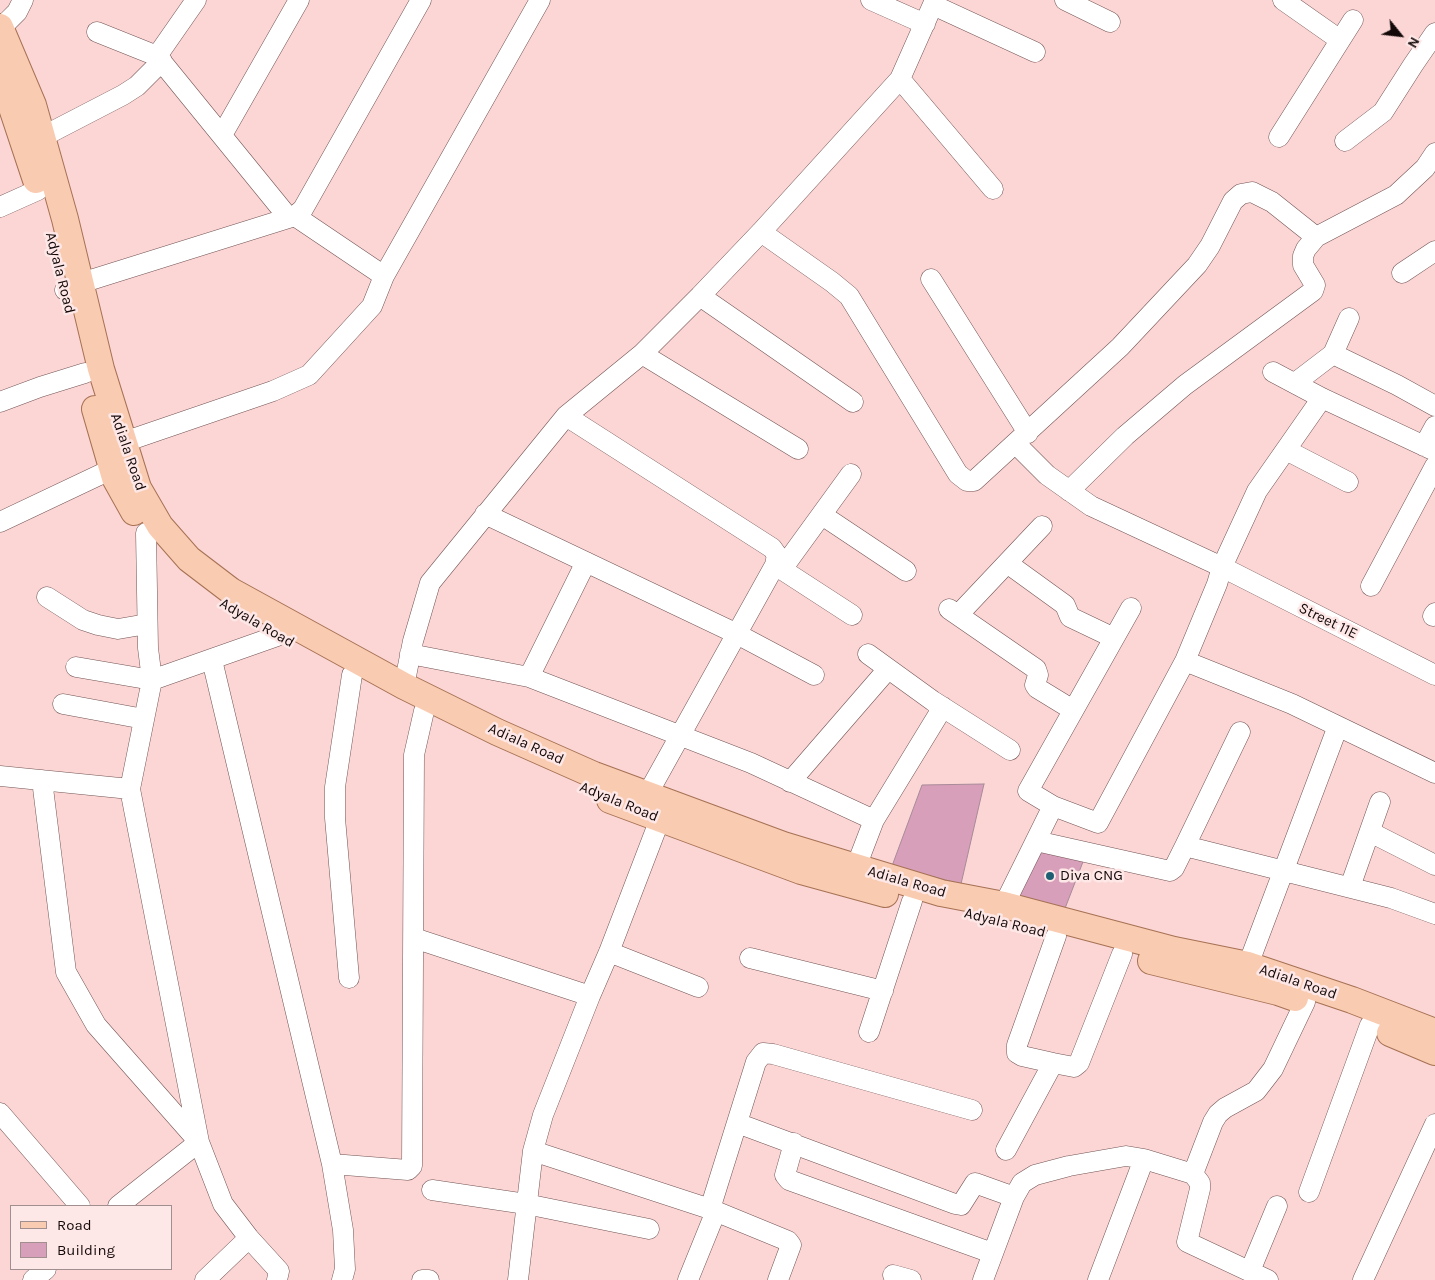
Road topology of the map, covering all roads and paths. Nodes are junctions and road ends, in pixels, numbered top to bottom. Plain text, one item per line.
1 (23, 0) edge
2 (196, 0) edge
3 (299, 0) edge
4 (421, 0) edge
5 (540, 0) edge
6 (871, 0) edge
7 (1065, 0) edge
8 (1284, 0) edge
9 (934, 2) edge
10 (1353, 20) dead end
11 (1110, 22) dead end
12 (925, 24) junction
13 (96, 32) dead end
14 (1435, 33) edge
15 (1340, 40) junction
16 (3, 46) edge
17 (1035, 52) dead end
18 (160, 59) junction
19 (900, 79) junction
20 (222, 135) junction
21 (1279, 137) dead end
22 (42, 138) junction
23 (1345, 141) dead end
24 (1435, 153) edge
25 (993, 188) dead end
26 (38, 190) junction
27 (0, 207) edge
28 (291, 216) junction
29 (761, 232) junction
30 (1316, 237) junction
31 (1435, 251) edge
32 (1402, 273) dead end
33 (384, 276) junction
34 (931, 279) dead end
35 (73, 286) junction
36 (700, 296) junction
37 (1349, 318) dead end
38 (642, 354) junction
39 (1333, 354) junction
40 (1273, 372) dead end
41 (85, 373) junction
42 (1295, 383) junction
43 (1322, 398) junction
44 (0, 402) edge
45 (853, 402) dead end
46 (1435, 406) edge
47 (566, 416) junction
48 (1435, 426) edge
49 (1022, 438) junction
50 (1429, 448) edge
51 (798, 449) dead end
52 (1286, 450) junction
53 (114, 454) junction
54 (1435, 466) edge
55 (851, 474) dead end
56 (1348, 482) dead end
57 (1069, 491) junction
58 (485, 514) junction
59 (822, 515) junction
60 (0, 522) edge
61 (1042, 526) dead end
62 (146, 533) junction
63 (586, 562) junction
64 (1007, 563) junction
65 (778, 567) junction
66 (1222, 567) junction
67 (906, 571) dead end
68 (1371, 586) dead end
69 (47, 597) dead end
70 (1131, 608) dead end
71 (852, 615) dead end
72 (147, 624) junction
73 (736, 633) junction
74 (278, 636) junction
75 (1114, 638) junction
76 (410, 654) junction
77 (868, 654) dead end
78 (212, 660) junction
79 (1185, 661) junction
80 (76, 667) dead end
81 (888, 669) junction
82 (352, 674) junction
83 (814, 675) dead end
84 (1435, 675) edge
85 (529, 678) junction
86 (152, 680) junction
87 (404, 686) junction
88 (63, 704) dead end
89 (942, 707) junction
90 (1073, 710) junction
91 (424, 712) junction
92 (144, 719) junction
93 (1338, 726) junction
94 (1240, 732) dead end
95 (680, 736) junction
96 (1010, 750) dead end
97 (1435, 772) edge
98 (0, 776) edge
99 (42, 780) junction
100 (790, 782) junction
101 (130, 789) junction
102 (647, 794) junction
103 (1380, 802) dead end
104 (1053, 806) junction
105 (660, 819) junction
106 (874, 820) junction
107 (1370, 832) junction
108 (1036, 841) junction
109 (1185, 846) junction
110 (1435, 864) edge
111 (856, 866) junction
112 (1284, 871) junction
113 (1350, 887) junction
114 (912, 901) junction
115 (1004, 905) junction
116 (1435, 914) edge
117 (1056, 936) junction
118 (414, 938) junction
119 (609, 952) junction
120 (1122, 954) junction
121 (750, 958) dead end
122 (1248, 965) junction
123 (349, 978) dead end
124 (698, 988) dead end
125 (883, 991) junction
126 (590, 996) junction
127 (1305, 1002) junction
128 (1370, 1025) junction
129 (869, 1032) dead end
130 (1435, 1032) edge
131 (1435, 1052) edge
132 (1053, 1062) junction
133 (972, 1110) dead end
134 (0, 1113) edge
135 (737, 1123) junction
136 (1435, 1124) edge
137 (199, 1142) junction
138 (794, 1143) junction
139 (1006, 1150) dead end
140 (533, 1151) junction
141 (1144, 1159) junction
142 (332, 1164) junction
143 (1193, 1174) junction
144 (432, 1190) dead end
145 (1309, 1192) dead end
146 (1014, 1197) junction
147 (526, 1204) junction
148 (79, 1205) edge
149 (119, 1205) edge
150 (1277, 1206) dead end
151 (713, 1210) junction
152 (649, 1229) dead end
153 (249, 1238) junction
154 (992, 1253) junction
155 (45, 1270) edge
156 (1242, 1272) edge
157 (33, 1280) edge
158 (205, 1280) edge
159 (278, 1280) edge
160 (342, 1280) edge
161 (422, 1280) edge
162 (429, 1280) edge
163 (518, 1280) edge
164 (688, 1280) edge
165 (778, 1280) edge
166 (983, 1280) edge
167 (1098, 1280) edge
168 (1268, 1280) edge
169 (1363, 1280) edge

1 - 16 street
2 - 18 street
3 - 20 street
4 - 28 street
5 - 33 street
6 - 12 street
7 - 11 street
8 - 15 street
9 - 12 street
9 - 17 street
10 - 15 street
12 - 19 street
13 - 18 street
14 - 23 street
15 - 21 street
16 - 22 main road, Adiala Road
16 - 26 main road, Adyala Road
18 - 20 street
18 - 22 street
19 - 25 street
19 - 29 street
20 - 28 street
22 - 35 main road, Adiala Road
24 - 30 street
26 - 27 street
26 - 35 main road, Adyala Road
28 - 33 street
28 - 35 street
29 - 36 street
29 - 49 street
30 - 49 street
30 - 57 street
31 - 32 street
33 - 53 street
34 - 49 street, Street 11E
35 - 41 main road, Adyala Road
35 - 53 main road, Adiala Road
36 - 38 street
36 - 45 street
37 - 39 street
38 - 47 street
38 - 51 street
39 - 42 street
39 - 46 street
40 - 42 street
41 - 44 street
41 - 53 main road, Adyala Road
42 - 43 street
43 - 50 street
43 - 52 street
47 - 58 street
47 - 65 street
48 - 50 street
49 - 57 street, Street 11E
52 - 56 street
52 - 66 street
53 - 60 street
53 - 62 main road, Adyala Road
53 - 87 main road, Adiala Road
54 - 68 street
55 - 59 street
57 - 66 street, Street 11E
58 - 63 street
58 - 76 street
59 - 65 street
59 - 67 street
61 - 64 street
62 - 72 street
62 - 74 main road, Adyala Road
63 - 73 street
63 - 85 street
64 - 75 street
64 - 90 street
65 - 71 street
65 - 73 street
66 - 79 street
66 - 84 street, Street 11E
69 - 72 street
70 - 75 street
72 - 86 street
73 - 83 street
73 - 95 street
74 - 78 street
74 - 82 main road, Adyala Road
75 - 90 street
76 - 85 street
76 - 87 street
77 - 81 street
78 - 86 street
78 - 142 street
79 - 93 street
79 - 104 street
80 - 86 street
81 - 89 street
81 - 100 street
82 - 91 main road, Adyala Road
82 - 123 street
85 - 95 street
86 - 92 street
87 - 102 main road, Adiala Road
88 - 92 street
89 - 96 street
89 - 106 street
90 - 104 street
91 - 105 main road, Adyala Road
91 - 118 street
92 - 101 street
93 - 97 street
93 - 112 street
94 - 109 street
95 - 100 street
95 - 102 street
98 - 99 street
99 - 101 street
99 - 137 street
100 - 106 street
101 - 137 street
102 - 111 main road, Adiala Road
103 - 107 street
104 - 108 street
105 - 114 main road, Adyala Road
105 - 119 street
106 - 111 street
107 - 110 street
107 - 113 street
108 - 109 street
108 - 115 street
109 - 112 street
111 - 115 main road, Adiala Road
112 - 113 street
112 - 122 street
113 - 116 street
114 - 117 main road, Adyala Road
114 - 125 street
115 - 122 main road, Adiala Road
117 - 120 main road, Adyala Road
117 - 132 street
118 - 126 street
118 - 142 street
119 - 124 street
119 - 126 street
120 - 127 main road, Adyala Road
120 - 132 street
121 - 125 street
122 - 130 main road, Adiala Road
125 - 129 street
126 - 140 street
127 - 128 main road, Adyala Road
127 - 143 street
128 - 131 main road, Adyala Road
128 - 145 street
132 - 139 street
133 - 135 street
134 - 148 street
135 - 138 street
135 - 151 street
136 - 169 street
137 - 149 street
137 - 153 street
138 - 146 street
138 - 154 street
140 - 147 street
140 - 151 street
141 - 143 street
141 - 146 street
141 - 167 street
142 - 160 street
143 - 156 street
144 - 147 street
146 - 154 street
147 - 152 street
147 - 163 street
150 - 156 street
151 - 164 street
151 - 165 street
153 - 158 street
153 - 159 street
154 - 166 street
155 - 157 street
156 - 168 street
161 - 162 street

